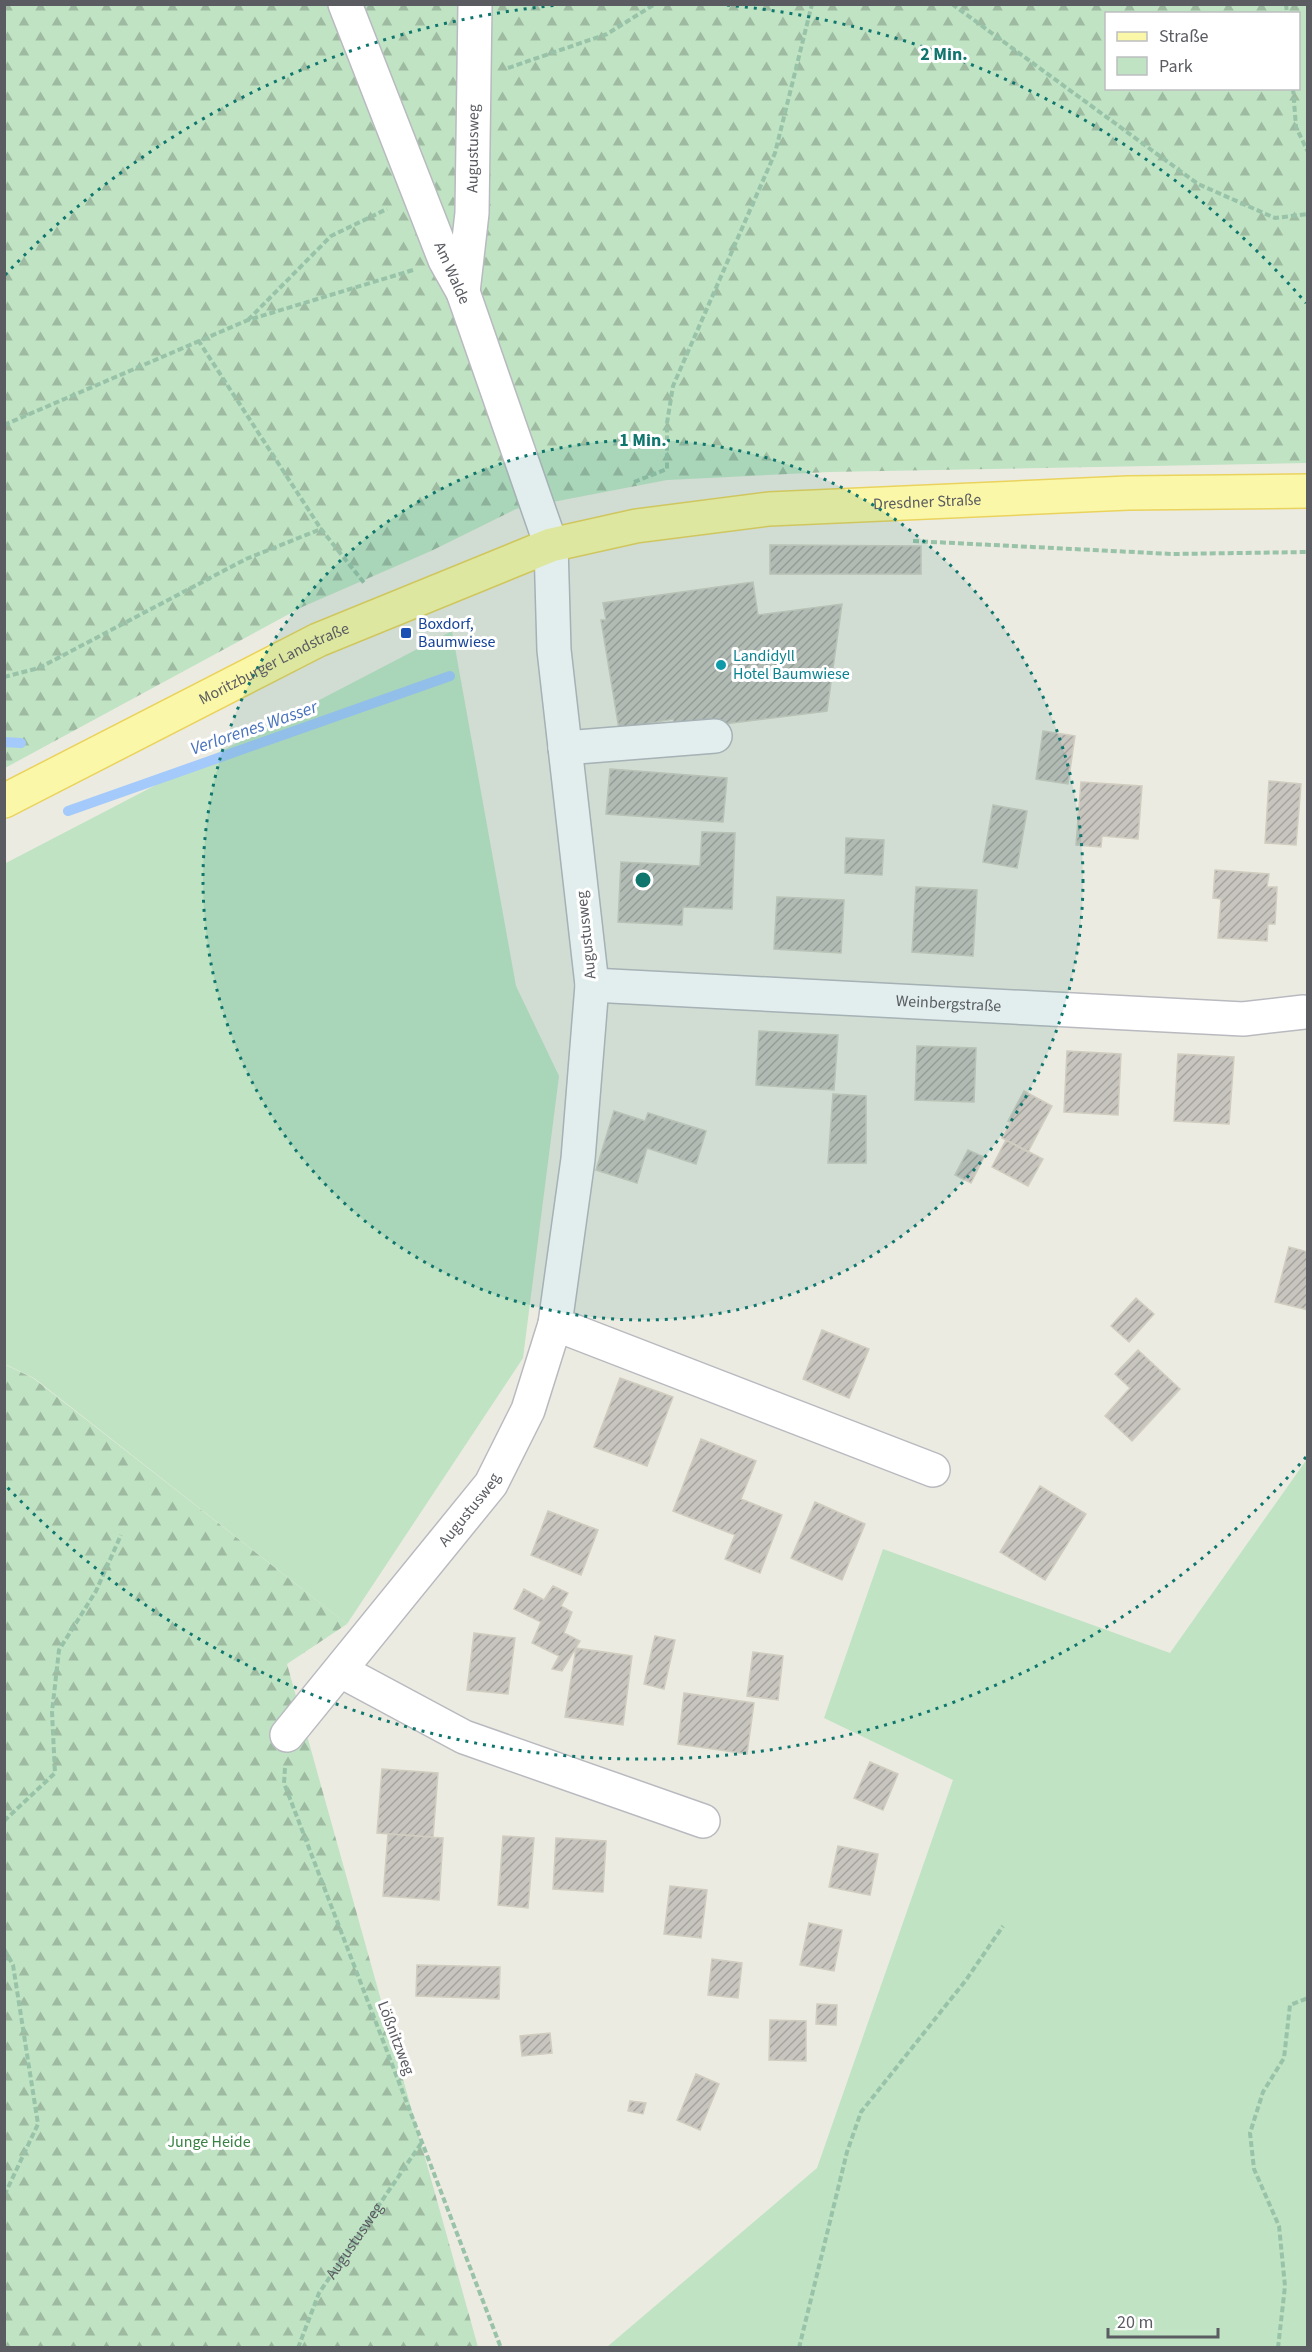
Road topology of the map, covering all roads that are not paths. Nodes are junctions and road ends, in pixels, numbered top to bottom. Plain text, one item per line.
1 (345, 4) edge
2 (475, 4) edge
3 (463, 292) junction
4 (1308, 491) edge
5 (551, 545) junction
6 (715, 736) dead end
7 (565, 748) junction
8 (4, 801) edge
9 (592, 985) junction
10 (1304, 1012) dead end
11 (555, 1324) junction
12 (933, 1470) dead end
13 (341, 1671) junction
14 (287, 1735) road end
15 (703, 1821) dead end

1 - 3 street, Am Walde
2 - 3 street, Augustusweg
3 - 5 street, Am Walde
4 - 5 main road, Dresdner Straße
5 - 7 street, Augustusweg
5 - 8 main road, Moritzburger Landstraße
6 - 7 street
7 - 9 street, Augustusweg
9 - 10 street, Weinbergstraße
9 - 11 street, Augustusweg
11 - 12 street
11 - 13 street, Augustusweg
13 - 14 street, Augustusweg
13 - 15 street

